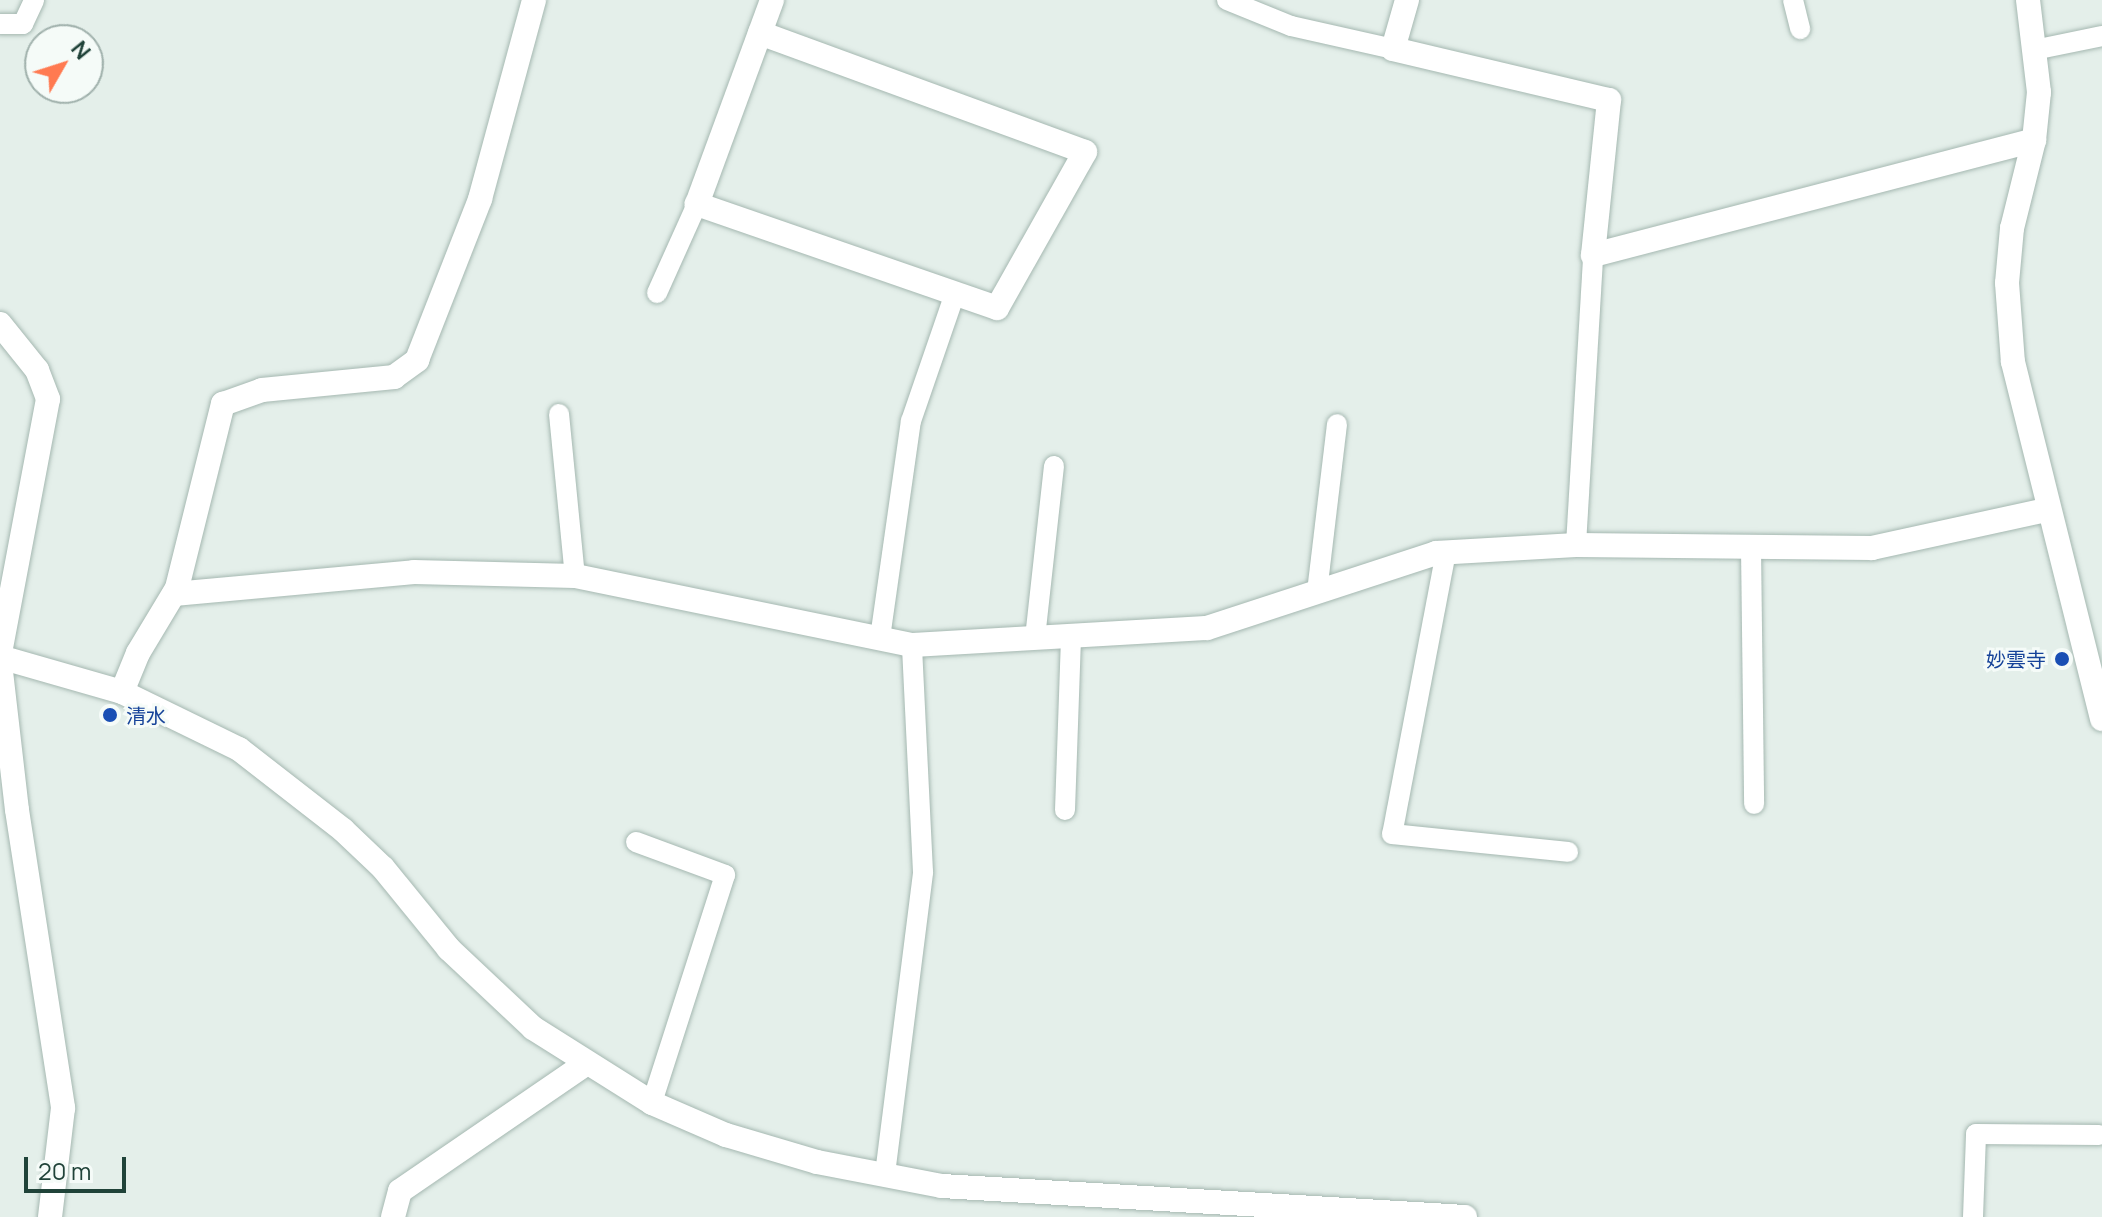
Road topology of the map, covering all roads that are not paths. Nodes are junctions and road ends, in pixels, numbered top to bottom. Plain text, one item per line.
1 (34, 0) edge
2 (534, 0) edge
3 (772, 0) edge
4 (1227, 0) edge
5 (1407, 0) edge
6 (1793, 0) edge
7 (2028, 0) edge
8 (0, 24) edge
9 (1800, 29) dead end
10 (760, 33) junction
11 (2102, 36) edge
12 (1393, 49) junction
13 (2034, 50) junction
14 (2034, 140) junction
15 (697, 204) junction
16 (1593, 255) junction
17 (657, 293) dead end
18 (955, 293) junction
19 (0, 324) edge
20 (559, 414) dead end
21 (1337, 424) dead end
22 (1054, 466) dead end
23 (2047, 510) junction
24 (1576, 545) junction
25 (1751, 547) junction
26 (1446, 552) junction
27 (575, 576) junction
28 (1317, 592) junction
29 (174, 594) junction
30 (1071, 636) junction
31 (880, 638) junction
32 (1035, 638) junction
33 (912, 645) junction
34 (0, 655) edge
35 (0, 663) edge
36 (122, 692) junction
37 (2102, 719) edge
38 (1754, 804) dead end
39 (1065, 810) dead end
40 (636, 842) dead end
41 (1568, 852) dead end
42 (584, 1065) junction
43 (652, 1103) junction
44 (2099, 1135) dead end
45 (885, 1174) junction
46 (1256, 1209) edge
47 (50, 1217) edge
48 (393, 1217) edge
49 (1465, 1217) edge
50 (1973, 1217) edge

1 - 8 lane
2 - 29 street
3 - 10 street
4 - 12 lane
5 - 12 street
6 - 9 lane
7 - 13 street
10 - 15 street
10 - 18 street
11 - 13 lane
12 - 16 street
13 - 14 street
14 - 16 street
14 - 23 street
15 - 17 lane
15 - 18 street
16 - 24 lane
18 - 31 lane
19 - 34 street
20 - 27 lane
21 - 28 lane
22 - 32 lane
23 - 25 street
23 - 37 street
24 - 25 street
24 - 26 street
25 - 38 lane
26 - 28 street
26 - 41 lane
27 - 29 street
27 - 31 street
28 - 30 street
29 - 36 street
30 - 32 street
30 - 39 lane
31 - 33 street
32 - 33 street
33 - 45 lane
34 - 36 street
35 - 47 street
36 - 42 street
40 - 43 lane
42 - 43 street
42 - 48 street
43 - 45 street
44 - 50 lane
45 - 46 street
46 - 49 street

